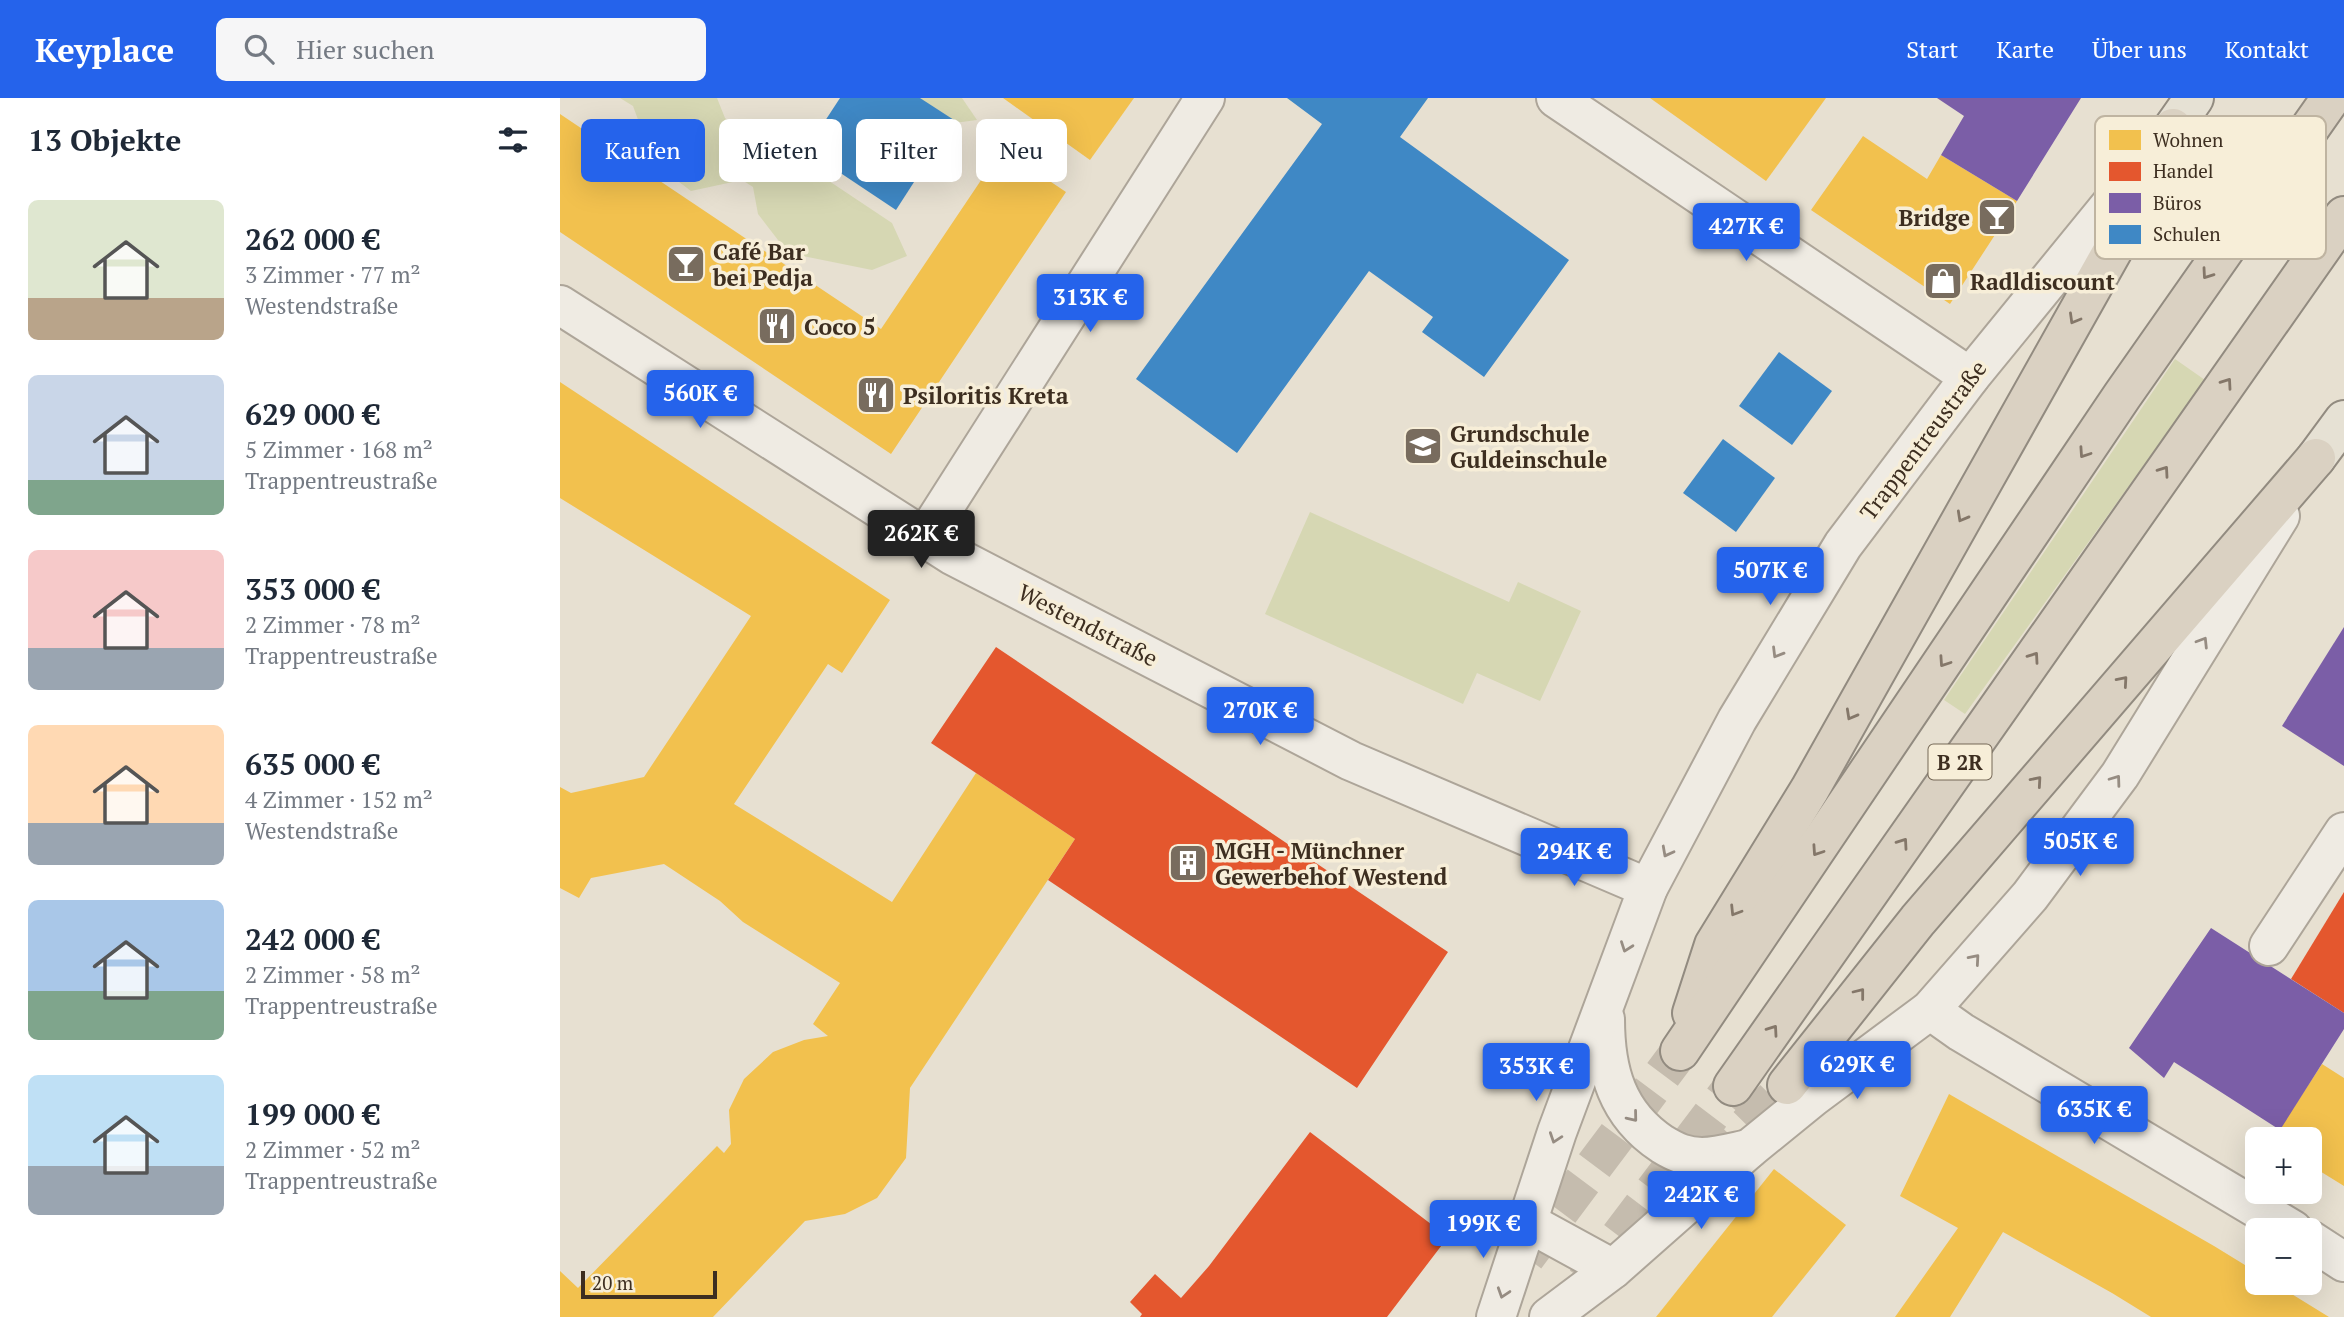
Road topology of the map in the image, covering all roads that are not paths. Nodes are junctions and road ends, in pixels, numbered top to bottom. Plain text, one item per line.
1 (1205, 98) edge
2 (1556, 98) edge
3 (2331, 98) edge
4 (2318, 116) edge
5 (2344, 216) edge
6 (2095, 222) edge
7 (2326, 242) edge
8 (2108, 259) edge
9 (2218, 259) edge
10 (2314, 259) edge
11 (560, 305) edge
12 (1970, 377) junction
13 (2344, 420) edge
14 (2316, 458) junction
15 (925, 537) junction
16 (2344, 832) edge
17 (1648, 888) junction
18 (2269, 946) dead end
19 (1605, 1006) junction
20 (1930, 1010) junction
21 (1787, 1085) tunnel mouth
22 (1733, 1086) tunnel mouth
23 (1749, 1149) junction
24 (2273, 1218) edge
25 (1527, 1222) junction
26 (2322, 1248) edge
27 (2344, 1262) edge
28 (1613, 1269) junction
29 (1496, 1317) edge
30 (1549, 1317) edge

1 - 15 street
2 - 12 street
3 - 4 highway, B 2R
7 -> 5 highway, B 2R
6 - 12 street, Trappentreustraße
8 - 9 highway, B 2R
22 -> 10 highway, B 2R
11 - 15 street, Westendstraße
12 -> 17 street, Trappentreustraße
13 - 14 main road
20 -> 14 street, Trappentreustraße
21 -> 14 highway
15 - 17 street, Westendstraße
16 - 18 street
17 -> 19 street, Trappentreustraße
19 -> 23 street, Trappentreustraße
19 -> 25 street, Trappentreustraße
20 - 23 street, Trappentreustraße
20 - 24 street
23 - 28 street, Trappentreustraße
25 - 28 street
25 -> 29 street, Trappentreustraße
26 - 27 street
28 - 30 street, Trappentreustraße

